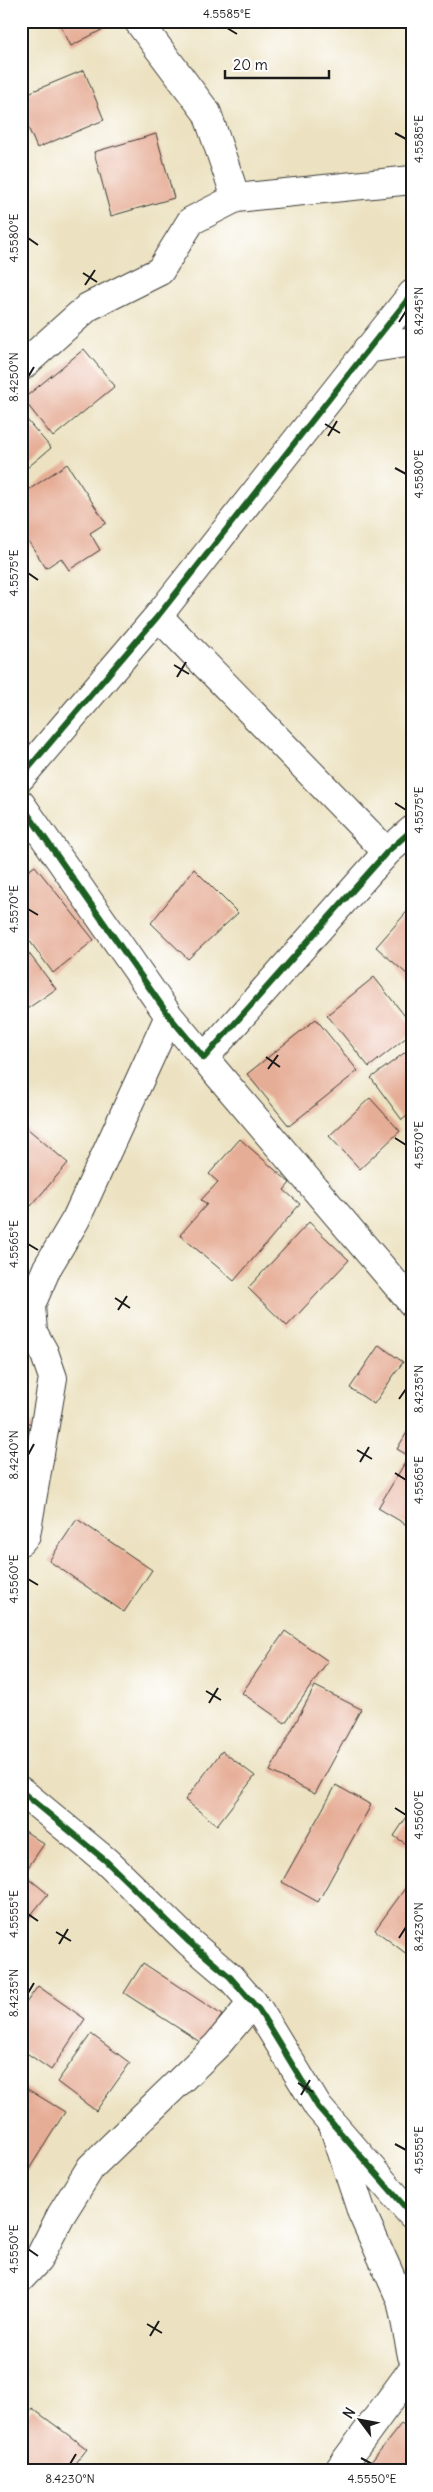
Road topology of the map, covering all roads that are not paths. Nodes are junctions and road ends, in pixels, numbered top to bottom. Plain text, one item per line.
1 (138, 21) edge
2 (412, 180) edge
3 (236, 198) junction
4 (412, 294) edge
5 (412, 342) edge
6 (367, 349) junction
7 (21, 367) edge
8 (158, 616) junction
9 (21, 777) edge
10 (21, 804) edge
11 (412, 830) edge
12 (387, 852) junction
13 (169, 1016) junction
14 (204, 1058) junction
15 (412, 1304) edge
16 (21, 1541) edge
17 (25, 1800) edge
18 (253, 2002) junction
19 (333, 2125) junction
20 (412, 2215) edge
21 (21, 2278) edge
22 (412, 2356) edge
23 (412, 2370) edge
24 (338, 2471) edge

1 - 3 street
2 - 3 street
3 - 7 street
4 - 6 street
5 - 6 street
6 - 8 street
8 - 9 street
8 - 12 street
10 - 13 street
11 - 12 street
12 - 14 street
13 - 14 street
13 - 16 street
14 - 15 street
17 - 18 street
18 - 19 street
18 - 21 street
19 - 20 street
19 - 22 street
23 - 24 street

